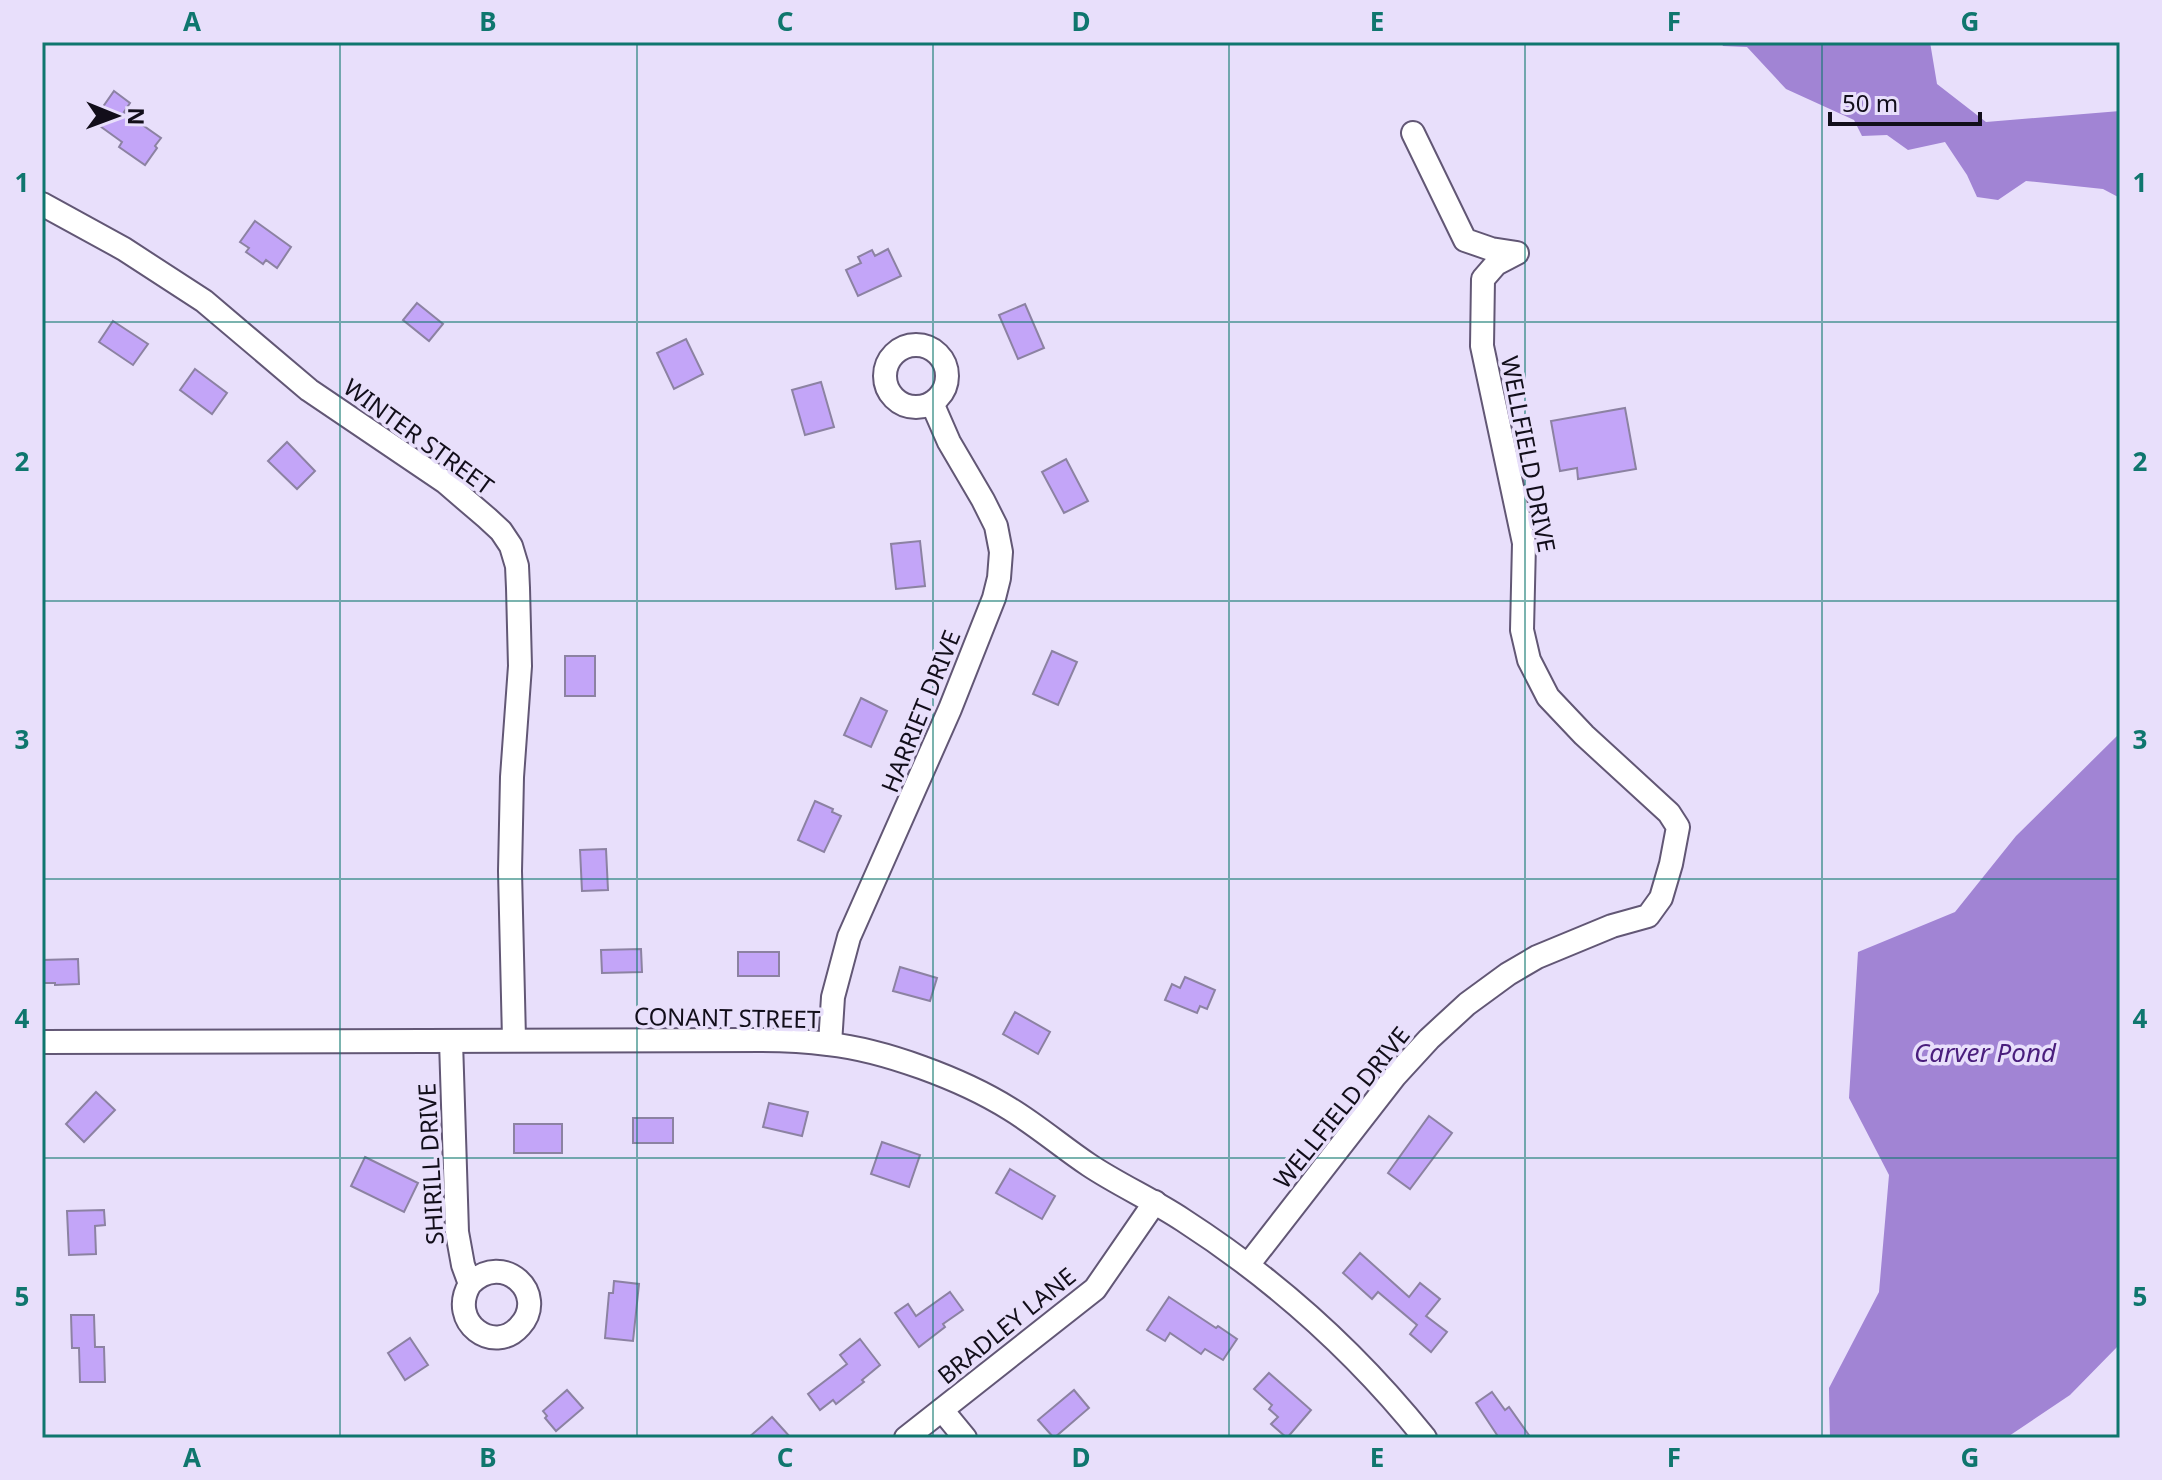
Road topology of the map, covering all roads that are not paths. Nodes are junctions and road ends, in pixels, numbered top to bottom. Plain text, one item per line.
1 (1413, 133) dead end
2 (42, 204) edge
3 (932, 403) dead end
4 (514, 1039) junction
5 (451, 1041) junction
6 (42, 1042) edge
7 (830, 1044) junction
8 (1155, 1202) junction
9 (1248, 1265) junction
10 (470, 1284) dead end
11 (942, 1410) junction
12 (906, 1438) edge
13 (965, 1438) edge
14 (1425, 1438) edge

1 - 9 street, WELLFIELD DRIVE
2 - 4 street, WINTER STREET
3 - 7 street, HARRIET DRIVE
4 - 5 street, CONANT STREET
4 - 7 street, CONANT STREET
5 - 6 street, CONANT STREET
5 - 10 street, SHIRILL DRIVE
7 - 8 street, CONANT STREET
8 - 9 street, CONANT STREET
8 - 11 street, BRADLEY LANE
9 - 14 street, CONANT STREET
11 - 12 street, BRADLEY LANE
11 - 13 street

